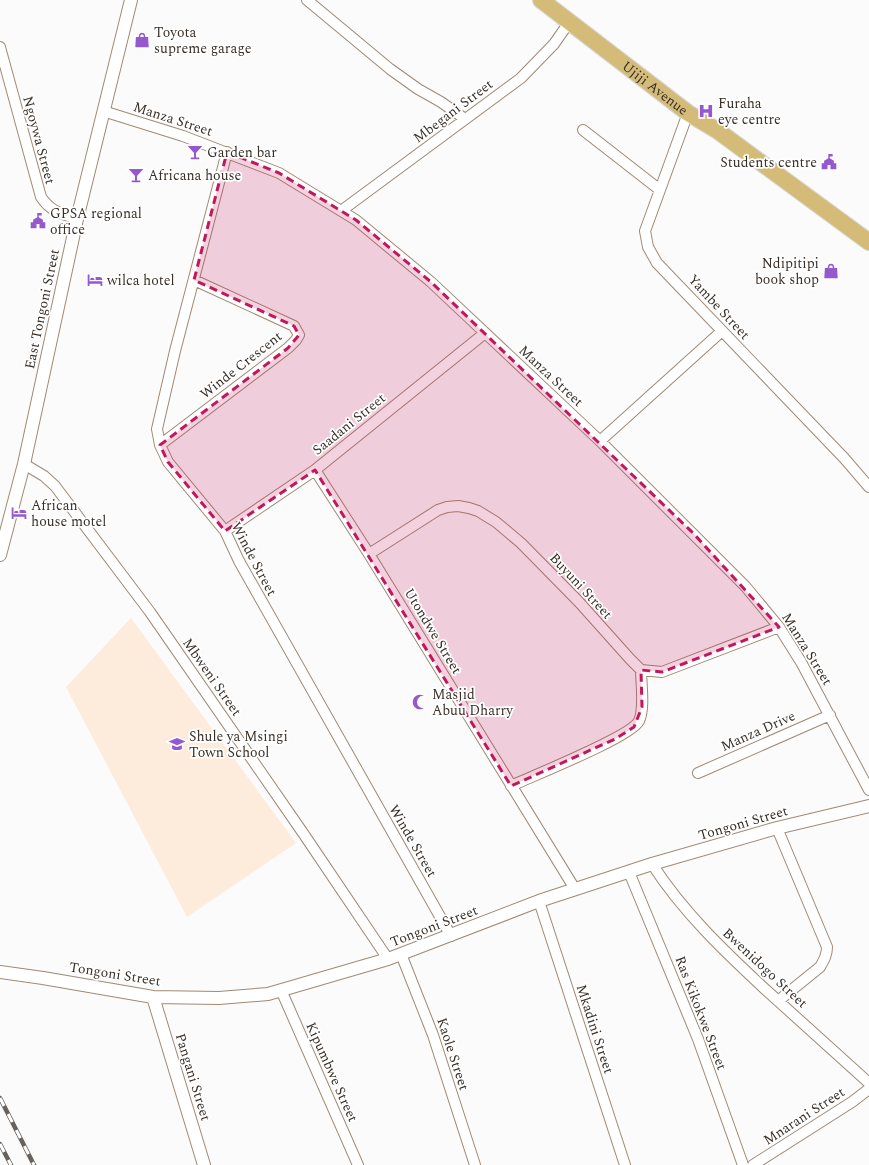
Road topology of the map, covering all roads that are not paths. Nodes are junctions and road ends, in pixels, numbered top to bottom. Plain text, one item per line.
1 (131, 0) edge
2 (307, 0) edge
3 (541, 0) edge
4 (570, 21) junction
5 (0, 47) edge
6 (103, 111) junction
7 (688, 113) junction
8 (465, 119) junction
9 (583, 130) dead end
10 (226, 152) junction
11 (660, 190) junction
12 (341, 211) junction
13 (78, 219) junction
14 (869, 242) edge
15 (194, 280) junction
16 (722, 331) junction
17 (485, 333) junction
18 (600, 441) junction
19 (160, 445) junction
20 (24, 464) junction
21 (315, 470) junction
22 (869, 487) edge
23 (226, 531) junction
24 (369, 554) junction
25 (0, 555) edge
26 (779, 627) junction
27 (641, 670) junction
28 (830, 715) junction
29 (698, 773) dead end
30 (511, 786) junction
31 (869, 790) edge
32 (869, 806) edge
33 (777, 828) junction
34 (652, 864) junction
35 (629, 872) junction
36 (576, 889) junction
37 (539, 901) junction
38 (451, 936) junction
39 (401, 954) junction
40 (388, 959) junction
41 (0, 972) edge
42 (281, 990) junction
43 (153, 997) junction
44 (778, 1001) junction
45 (869, 1083) edge
46 (869, 1089) edge
47 (204, 1165) edge
48 (358, 1165) edge
49 (475, 1165) edge
50 (625, 1165) edge
51 (742, 1165) edge
52 (753, 1165) edge

1 - 6 street, East Tongoni Street
2 - 8 street
3 - 4 highway, Ujiji Avenue
4 - 7 highway, Ujiji Avenue
4 - 8 street, Mbegani Street
5 - 13 street, Ngoywa Street
6 - 10 street, Manza Street
6 - 13 street, East Tongoni Street
7 - 11 street, Yambe Street
7 - 14 highway, Ujiji Avenue
8 - 12 street, Mbegani Street
9 - 11 street
10 - 12 street, Manza Street
10 - 15 street, Winde Street
11 - 16 street, Yambe Street
12 - 17 street, Manza Street
13 - 20 street, East Tongoni Street
15 - 19 street, Winde Street
15 - 19 street, Winde Crescent
16 - 18 street
16 - 22 street, Yambe Street
17 - 18 street, Manza Street
17 - 21 street, Saadani Street
18 - 26 street, Manza Street
19 - 23 street, Winde Street
20 - 25 street, East Tongoni Street
20 - 40 street, Mbweni Street
21 - 23 street, Saadani Street
21 - 24 street, Utondwe Street
23 - 38 street, Winde Street
24 - 27 street, Buyuni Street
24 - 30 street, Utondwe Street
26 - 27 street
26 - 28 street, Manza Street
27 - 30 street
28 - 29 street, Manza Drive
28 - 31 street, Manza Street
30 - 36 street, Utondwe Street
32 - 33 street, Tongoni Street
33 - 34 street, Tongoni Street
33 - 44 street
34 - 35 street, Tongoni Street
34 - 44 street, Bwenidogo Street
35 - 36 street, Tongoni Street
35 - 51 street, Ras Kikokwe Street
36 - 37 street, Tongoni Street
37 - 38 street, Tongoni Street
37 - 50 street, Mkadini Street
38 - 39 street, Tongoni Street
39 - 40 street, Tongoni Street
39 - 49 street, Kaole Street
40 - 42 street, Tongoni Street
41 - 43 street, Tongoni Street
42 - 43 street, Tongoni Street
42 - 48 street, Kipumbwe Street
43 - 47 street, Pangani Street
44 - 45 street, Bwenidogo Street
46 - 52 street, Mnarani Street

